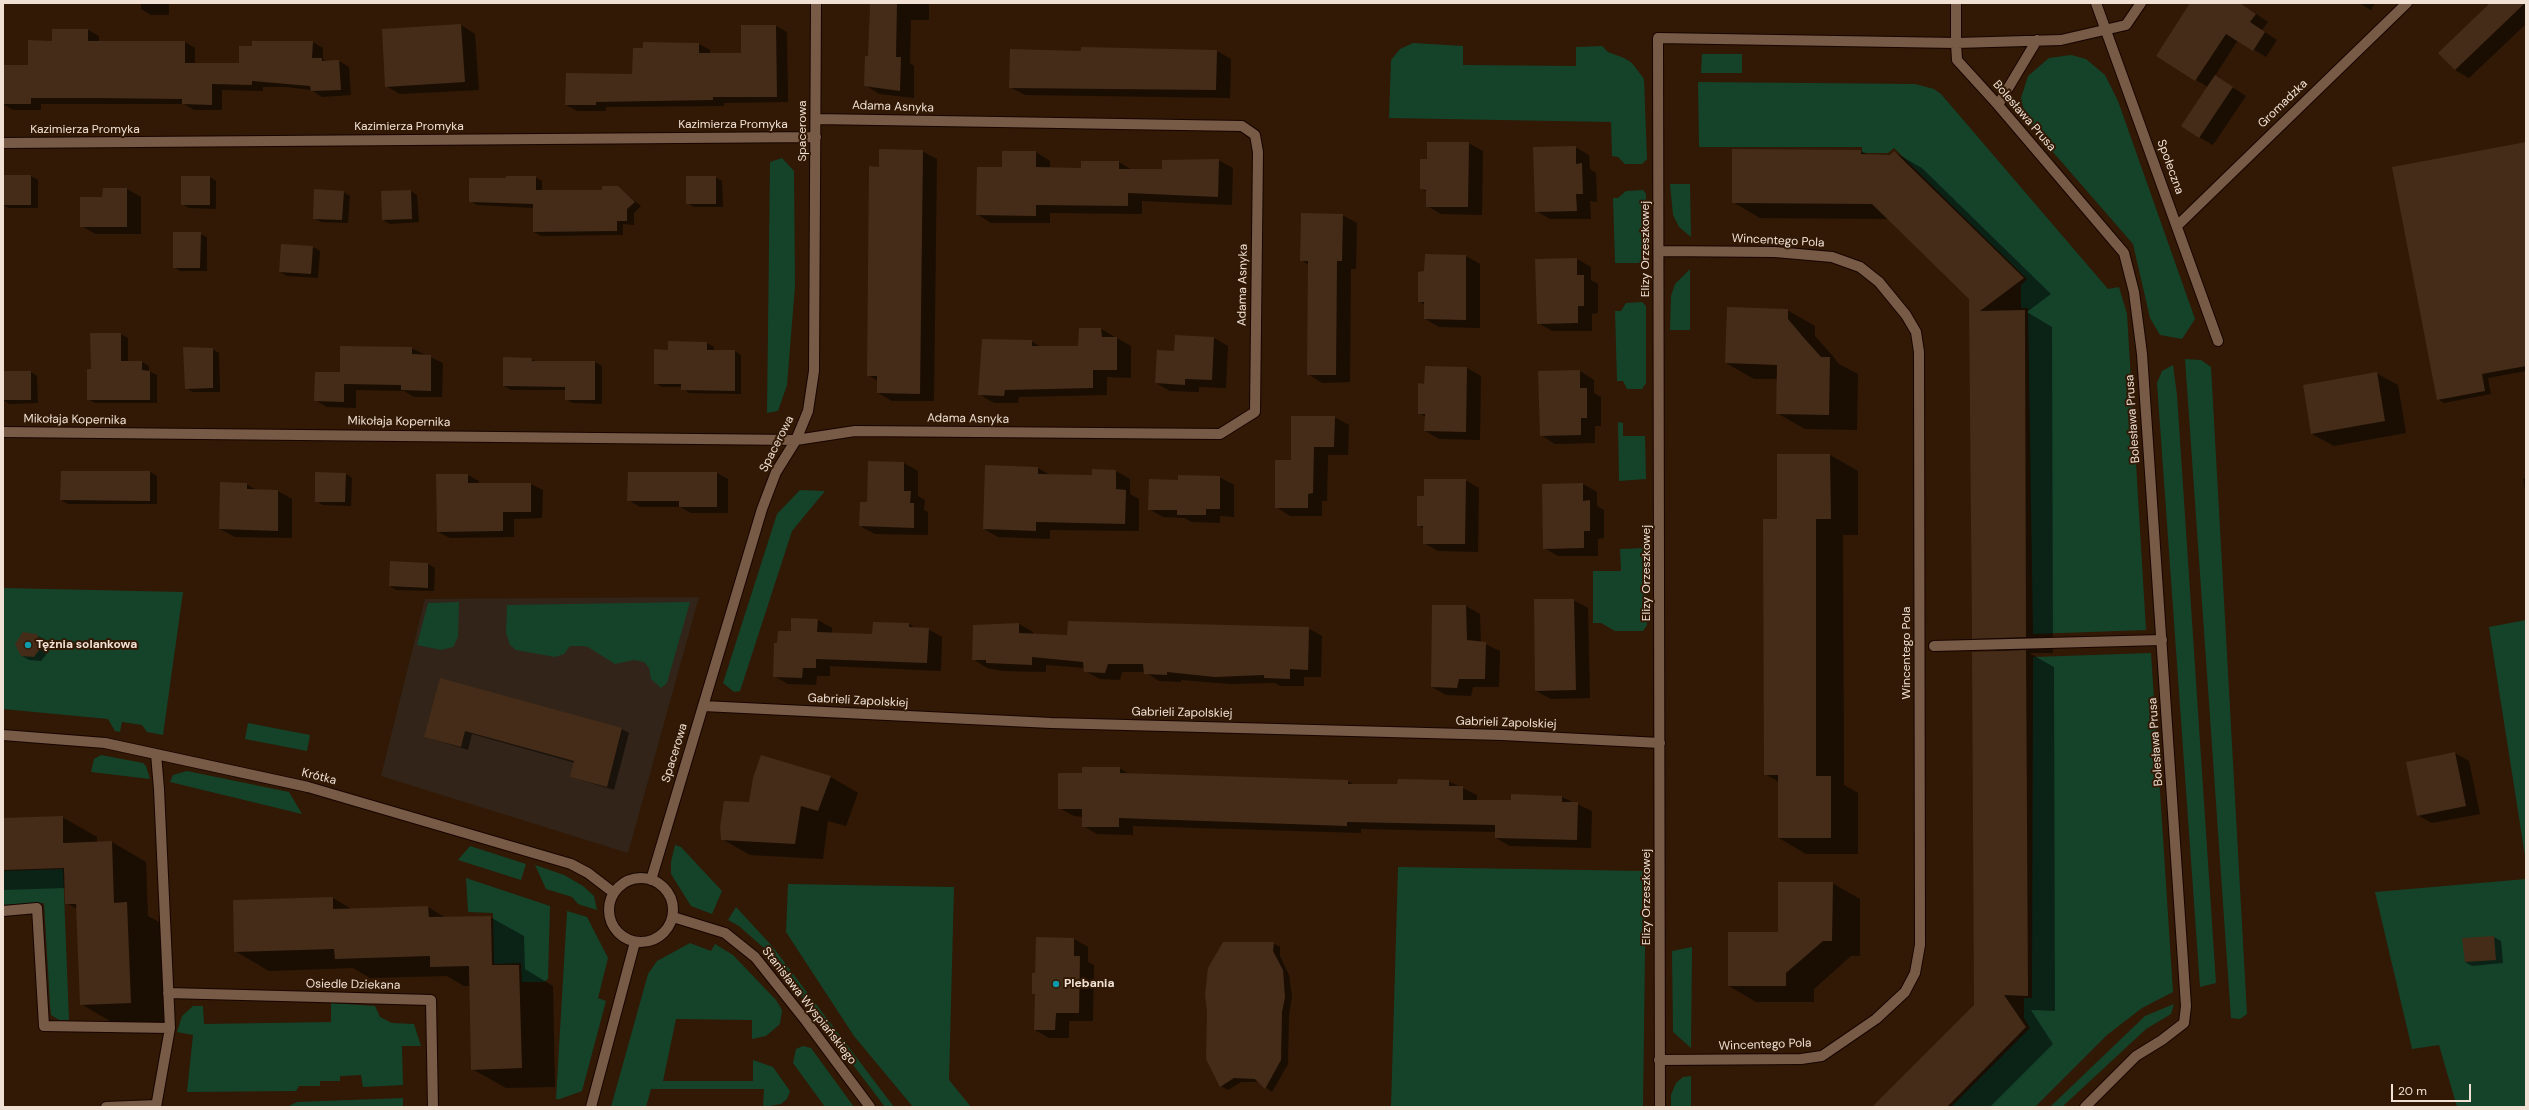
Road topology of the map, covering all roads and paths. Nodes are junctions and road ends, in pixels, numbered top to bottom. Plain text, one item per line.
1 (816, 3) edge
2 (1956, 3) edge
3 (2096, 3) edge
4 (2141, 3) edge
5 (2407, 3) edge
6 (2105, 30) junction
7 (2038, 40) junction
8 (1956, 43) junction
9 (1998, 105) junction
10 (816, 119) junction
11 (816, 138) junction
12 (3, 143) edge
13 (2178, 225) junction
14 (1659, 251) junction
15 (2218, 341) dead end
16 (3, 432) edge
17 (796, 440) junction
18 (2162, 640) junction
19 (1934, 646) dead end
20 (703, 706) junction
21 (3, 735) edge
22 (1660, 743) junction
23 (156, 754) junction
24 (651, 880) junction
25 (614, 893) junction
26 (3, 911) edge
27 (673, 917) junction
28 (635, 942) junction
29 (168, 993) junction
30 (170, 1028) junction
31 (1659, 1060) junction
32 (156, 1106) edge
33 (106, 1107) edge
34 (433, 1107) edge
35 (591, 1107) edge
36 (870, 1107) edge
37 (1660, 1107) edge
38 (2085, 1107) edge

1 - 10 street, Spacerowa
2 - 8 street, Bolesława Prusa
3 - 6 street, Społeczna
4 - 6 street
5 - 13 street, Gromadzka
6 - 7 street
6 - 13 street, Społeczna
7 - 8 street
7 - 9 street
8 - 9 street, Bolesława Prusa
8 - 14 street, Elizy Orzeszkowej
9 - 18 street, Bolesława Prusa
10 - 11 street, Spacerowa
10 - 17 street, Adama Asnyka
11 - 12 street, Kazimierza Promyka
11 - 17 street, Spacerowa
13 - 15 street, Społeczna
14 - 22 street, Elizy Orzeszkowej
14 - 31 street, Wincentego Pola
16 - 17 street, Mikołaja Kopernika
17 - 20 street, Spacerowa
18 - 19 street
18 - 38 street, Bolesława Prusa
20 - 22 street, Gabrieli Zapolskiej
20 - 24 street, Spacerowa
21 - 23 street, Krótka
22 - 31 street, Elizy Orzeszkowej
23 - 25 street, Krótka
23 - 29 street
24 - 25 street
24 - 27 street
25 - 28 street
26 - 30 street
27 - 28 street
27 - 36 street, Stanisława Wyspiańskiego
28 - 35 street
29 - 30 street
29 - 34 street, Osiedle Dziekana
30 - 32 street
31 - 37 street, Elizy Orzeszkowej
32 - 33 street

